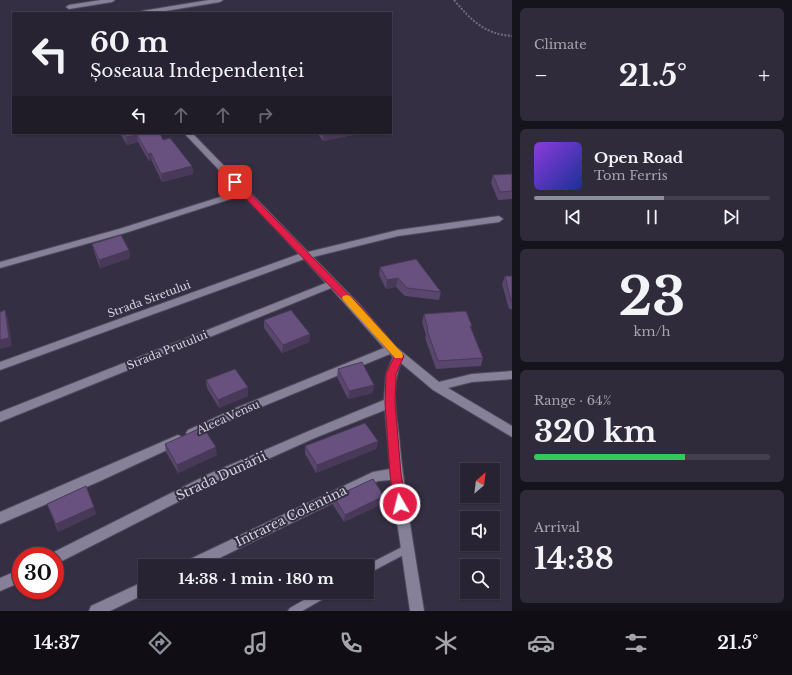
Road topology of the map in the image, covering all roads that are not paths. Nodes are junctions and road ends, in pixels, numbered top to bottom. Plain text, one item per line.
1 (112, 0) edge
2 (220, 0) edge
3 (73, 12) edge
4 (148, 12) edge
5 (189, 134) edge
6 (244, 192) junction
7 (500, 219) dead end
8 (307, 256) junction
9 (0, 265) edge
10 (334, 284) junction
11 (395, 352) junction
12 (0, 366) edge
13 (512, 375) edge
14 (437, 387) junction
15 (390, 403) junction
16 (0, 417) edge
17 (512, 432) edge
18 (396, 474) junction
19 (0, 518) edge
20 (406, 549) junction
21 (64, 553) edge
22 (204, 559) edge
23 (374, 566) edge
24 (12, 579) edge
25 (0, 585) edge
26 (138, 590) edge
27 (314, 599) edge
28 (96, 611) edge
29 (293, 611) edge
30 (417, 611) edge

1 - 3 street
2 - 4 street
5 - 6 street
6 - 8 street
6 - 9 street
7 - 8 street, Strada Siretului
8 - 10 street
8 - 12 street, Strada Siretului
10 - 11 street
10 - 16 street, Strada Prutului
11 - 14 street
11 - 15 street
11 - 19 street, Aleea Vensu
13 - 14 street
14 - 17 street
15 - 18 street
15 - 21 street, Strada Dunării
18 - 20 street
18 - 22 street, Intrarea Colentina
20 - 23 lane
20 - 30 street
24 - 25 street
26 - 28 street
27 - 29 lane

